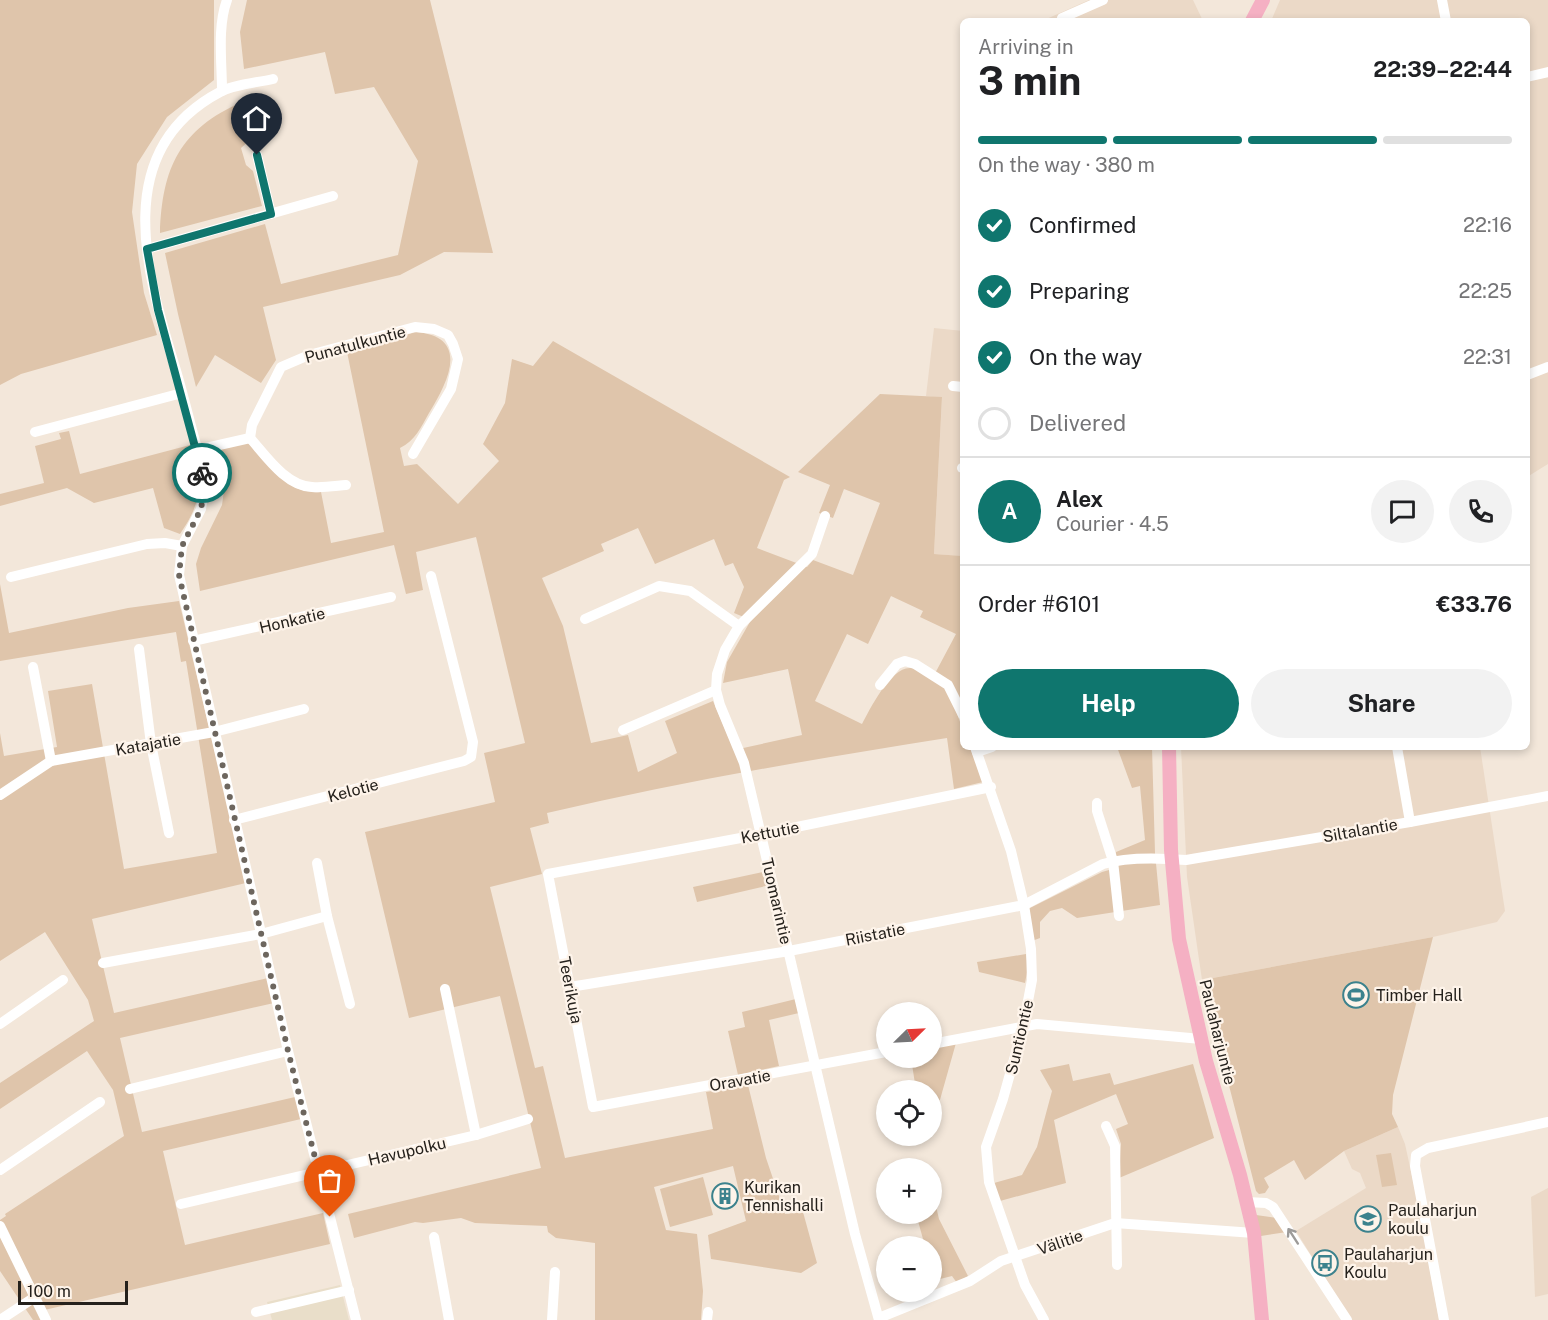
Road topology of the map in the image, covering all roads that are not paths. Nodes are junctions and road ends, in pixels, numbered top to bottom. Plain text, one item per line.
1 (227, 0) edge
2 (1103, 0) edge
3 (1263, 0) edge
4 (1442, 0) edge
5 (1062, 18) dead end
6 (1254, 18) edge
7 (1445, 18) edge
8 (1548, 72) edge
9 (1530, 76) edge
10 (273, 79) dead end
11 (222, 91) junction
12 (257, 155) dead end
13 (333, 196) dead end
14 (271, 214) junction
15 (147, 249) junction
16 (1548, 367) edge
17 (1530, 374) edge
18 (182, 393) junction
19 (34, 432) dead end
20 (250, 438) junction
21 (197, 450) junction
22 (413, 454) dead end
23 (346, 485) dead end
24 (825, 516) dead end
25 (182, 546) junction
26 (431, 576) dead end
27 (10, 577) dead end
28 (391, 597) dead end
29 (585, 619) dead end
30 (740, 626) junction
31 (194, 642) junction
32 (139, 649) dead end
33 (33, 668) dead end
34 (880, 685) dead end
35 (716, 690) junction
36 (304, 709) dead end
37 (960, 709) edge
38 (623, 730) dead end
39 (214, 732) junction
40 (151, 744) junction
41 (976, 750) edge
42 (1169, 750) edge
43 (1398, 750) edge
44 (51, 761) junction
45 (991, 787) junction
46 (0, 795) edge
47 (1548, 796) edge
48 (1097, 804) dead end
49 (234, 820) junction
50 (1410, 822) junction
51 (169, 833) dead end
52 (762, 834) junction
53 (1171, 858) junction
54 (1113, 861) junction
55 (316, 863) dead end
56 (548, 874) joint
57 (1024, 904) junction
58 (327, 916) junction
59 (1119, 916) dead end
60 (261, 934) junction
61 (789, 951) junction
62 (103, 963) dead end
63 (63, 980) dead end
64 (570, 987) junction
65 (445, 989) dead end
66 (350, 1004) dead end
67 (0, 1024) edge
68 (1023, 1027) junction
69 (1201, 1039) junction
70 (942, 1042) edge
71 (288, 1051) junction
72 (876, 1054) edge
73 (815, 1066) junction
74 (130, 1089) dead end
75 (100, 1102) dead end
76 (594, 1107) joint
77 (528, 1119) dead end
78 (1548, 1122) edge
79 (1106, 1126) dead end
80 (476, 1135) junction
81 (0, 1170) edge
82 (318, 1171) junction
83 (1247, 1202) junction
84 (181, 1204) dead end
85 (1115, 1223) junction
86 (0, 1226) edge
87 (1254, 1233) junction
88 (434, 1237) dead end
89 (1015, 1257) junction
90 (1117, 1265) dead end
91 (555, 1272) dead end
92 (349, 1290) junction
93 (35, 1296) junction
94 (256, 1312) dead end
95 (879, 1319) edge
96 (0, 1320) edge
97 (46, 1320) edge
98 (356, 1320) edge
99 (449, 1320) edge
100 (552, 1320) edge
101 (1044, 1320) edge
102 (1262, 1320) edge
103 (1347, 1320) edge
104 (1444, 1320) edge

1 - 11 street
2 - 5 street
3 - 6 main road
4 - 7 street
8 - 9 street
10 - 11 street
11 - 15 street
12 - 14 street
13 - 14 street
14 - 15 street
15 - 18 street
16 - 17 street
18 - 19 street
18 - 21 street
20 - 21 street
20 - 22 street, Punatulkuntie
20 - 23 street
21 - 25 street
24 - 30 street, Tuomarintie
25 - 27 street
25 - 31 street
26 - 49 street, Kelotie
28 - 31 street, Honkatie
29 - 30 street
30 - 35 street, Tuomarintie
31 - 39 street
32 - 40 street
33 - 44 street
34 - 37 street
35 - 38 street
35 - 52 street, Tuomarintie
36 - 39 street, Katajatie
39 - 40 street, Katajatie
39 - 49 street
40 - 44 street, Katajatie
40 - 51 street
41 - 45 street, Suntiontie
42 - 53 main road, Paulaharjuntie
43 - 50 street
44 - 46 street, Katajatie
45 - 52 street, Kettutie
45 - 57 street, Suntiontie
47 - 50 street, Siltalantie
48 - 54 street
49 - 60 street
50 - 53 street, Siltalantie
52 - 56 street, Kettutie
52 - 61 street, Tuomarintie
53 - 54 street, Riistatie
53 - 69 main road, Paulaharjuntie
54 - 57 street, Riistatie
54 - 59 street
55 - 58 street
56 - 64 street, Teerikuja
57 - 61 street, Riistatie
57 - 68 street, Suntiontie
58 - 60 street
58 - 66 street
60 - 62 street
60 - 71 street
61 - 64 street, Riistatie
61 - 73 street, Tuomarintie
63 - 67 street
64 - 76 street, Teerikuja
65 - 80 street
68 - 69 street
68 - 70 street
68 - 89 street, Suntiontie
69 - 83 main road, Paulaharjuntie
71 - 74 street
71 - 82 street
72 - 73 street, Oravatie
73 - 76 street, Oravatie
73 - 95 street, Tuomarintie
75 - 81 street
77 - 80 street, Havupolku
78 - 104 street
79 - 85 street
80 - 82 street, Havupolku
82 - 84 street, Havupolku
82 - 92 street
83 - 87 main road, Paulaharjuntie
103 -> 83 street
85 - 87 street, Välitie
85 - 89 street, Välitie
85 - 90 street
86 - 93 street
87 - 102 main road, Paulaharjuntie
88 - 99 street
89 - 95 street, Välitie
89 - 101 street, Suntiontie
91 - 100 street
92 - 94 street
92 - 98 street
93 - 96 street
93 - 97 street

